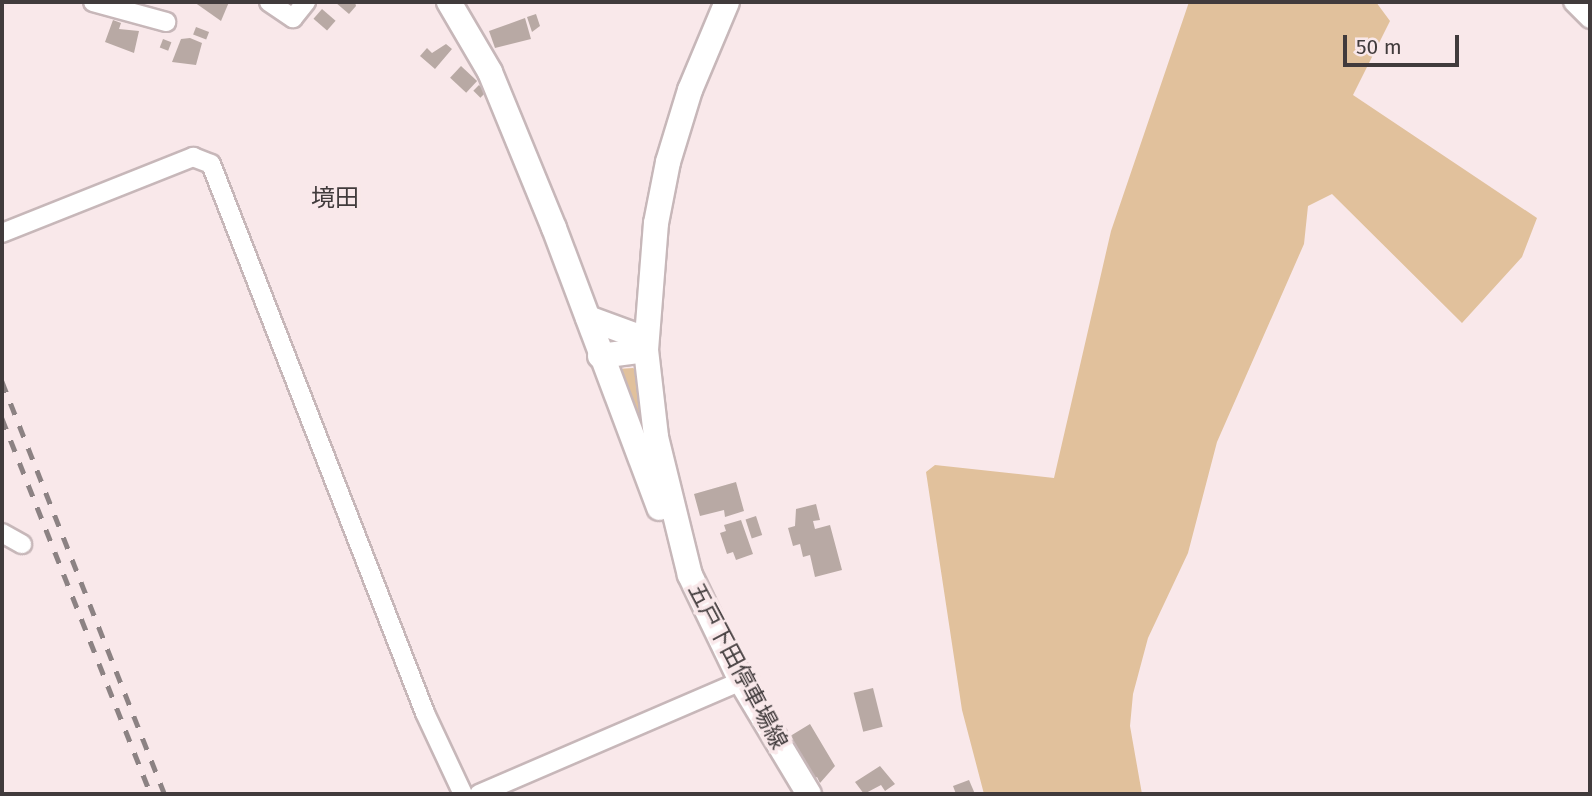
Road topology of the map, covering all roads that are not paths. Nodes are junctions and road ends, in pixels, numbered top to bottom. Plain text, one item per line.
1 (93, 2) edge
2 (269, 2) edge
3 (306, 2) edge
4 (449, 2) edge
5 (727, 2) edge
6 (1573, 2) edge
7 (1590, 19) edge
8 (166, 22) dead end
9 (2, 233) edge
10 (588, 317) junction
11 (646, 345) junction
12 (600, 356) junction
13 (2, 533) edge
14 (680, 540) junction
15 (22, 544) dead end
16 (741, 681) junction
17 (463, 794) edge
18 (479, 794) edge
19 (809, 794) edge

1 - 8 street
2 - 3 street
4 - 10 main road
5 - 11 main road, 五戸下田停車場線
6 - 7 street
9 - 17 street
10 - 11 main road
10 - 12 main road
11 - 12 main road
11 - 14 main road, 五戸下田停車場線
12 - 14 main road
13 - 15 street
14 - 16 main road, 五戸下田停車場線
16 - 18 street
16 - 19 main road, 五戸下田停車場線

